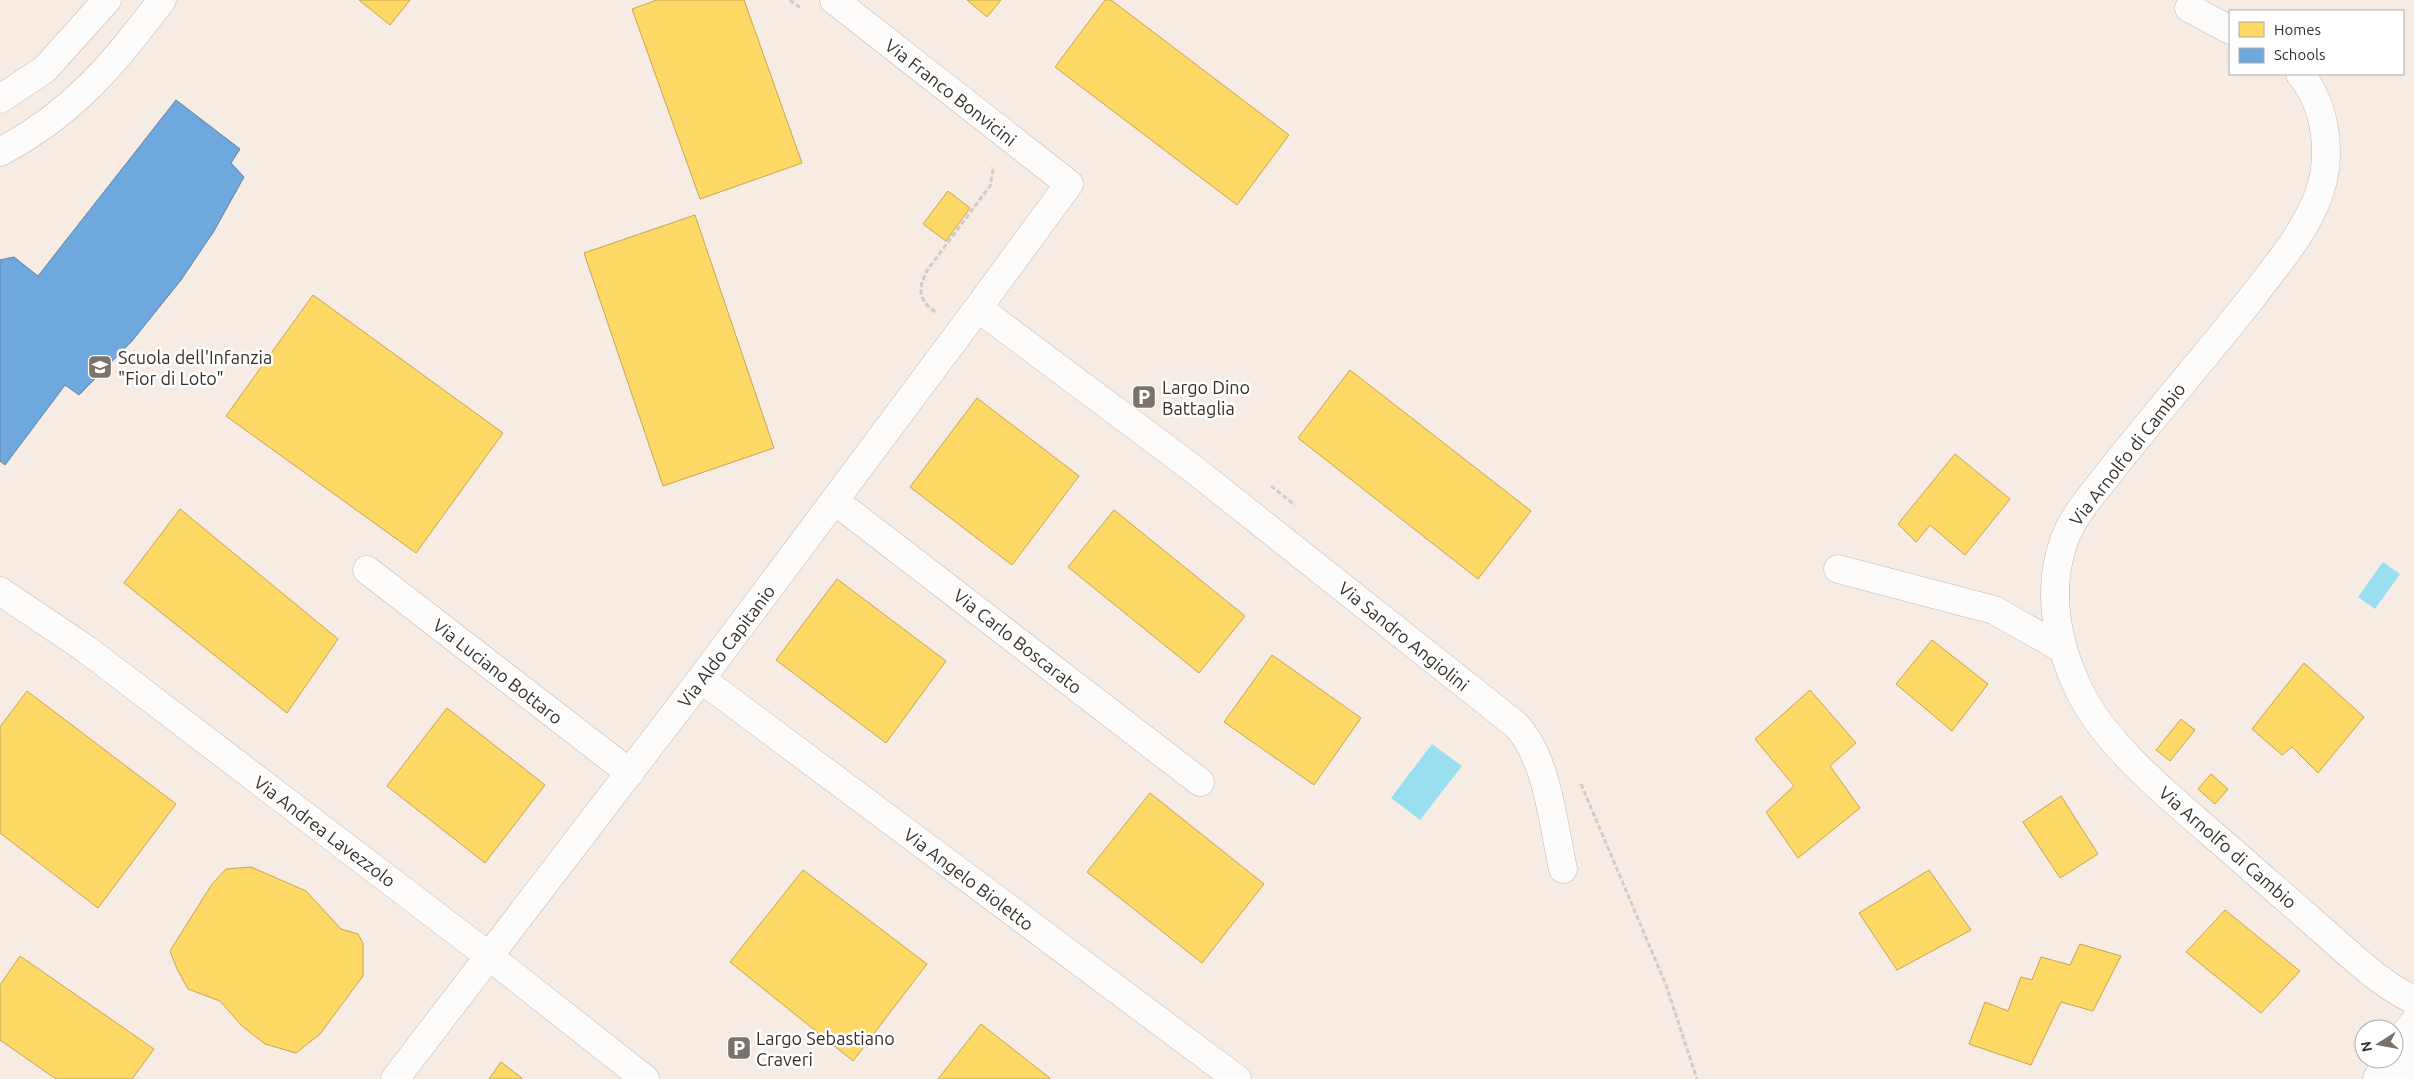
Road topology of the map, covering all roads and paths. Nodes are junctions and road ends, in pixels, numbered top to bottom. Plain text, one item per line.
1 (107, 0) edge
2 (162, 0) edge
3 (834, 0) edge
4 (2189, 8) dead end
5 (2229, 29) edge
6 (2301, 75) edge
7 (0, 99) edge
8 (0, 152) edge
9 (978, 308) junction
10 (836, 501) junction
11 (1838, 569) dead end
12 (367, 570) dead end
13 (0, 591) edge
14 (2064, 650) junction
15 (701, 679) junction
16 (630, 773) junction
17 (1200, 782) dead end
18 (1563, 869) dead end
19 (490, 957) junction
20 (2414, 1000) edge
21 (2414, 1022) edge
22 (2404, 1035) edge
23 (2414, 1052) edge
24 (395, 1079) edge
25 (645, 1079) edge
26 (1237, 1079) edge
27 (2404, 1079) edge

1 - 7 street
2 - 8 street
3 - 9 street, Via Franco Bonvicini
4 - 5 street
6 - 14 street, Via Arnolfo di Cambio
9 - 10 street, Via Aldo Capitanio
9 - 18 street, Via Sandro Angiolini
10 - 15 street, Via Aldo Capitanio
10 - 17 street, Via Carlo Boscarato
11 - 14 street
12 - 16 street, Via Luciano Bottaro
13 - 19 street, Via Andrea Lavezzolo
14 - 20 street, Via Arnolfo di Cambio
15 - 16 street, Via Aldo Capitanio
15 - 26 street, Via Angelo Bioletto
16 - 19 street, Via Aldo Capitanio
19 - 24 street, Via Aldo Capitanio
19 - 25 street, Via Andrea Lavezzolo
21 - 22 street
23 - 27 street

